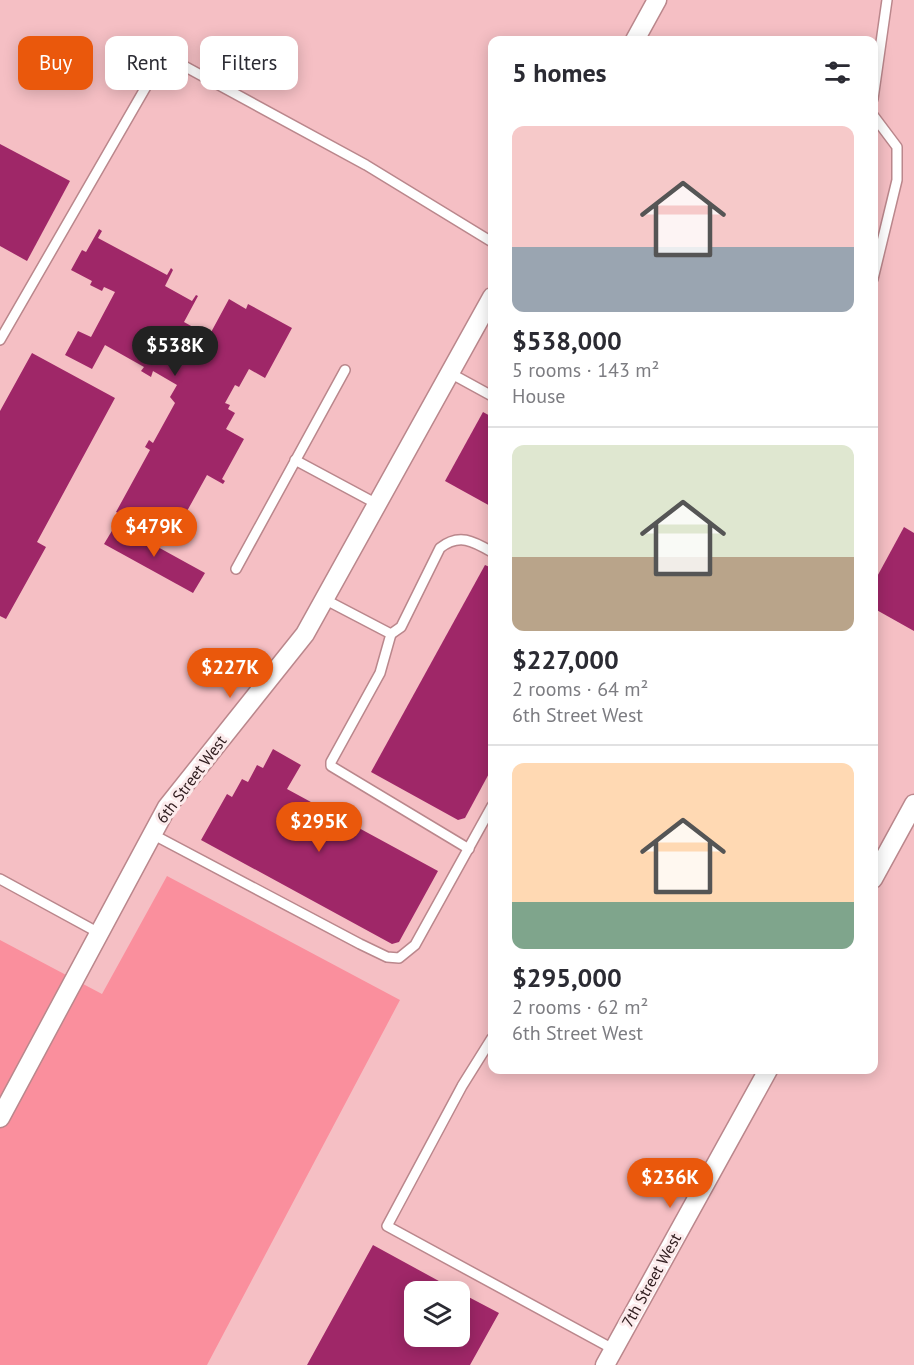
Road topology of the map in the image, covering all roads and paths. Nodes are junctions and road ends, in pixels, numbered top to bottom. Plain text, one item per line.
1 (657, 0) edge
2 (886, 0) edge
3 (637, 36) edge
4 (878, 61) edge
5 (878, 122) edge
6 (488, 240) edge
7 (878, 243) edge
8 (488, 304) edge
9 (0, 340) edge
10 (345, 370) dead end
11 (450, 373) junction
12 (488, 394) edge
13 (295, 460) junction
14 (377, 504) junction
15 (488, 550) edge
16 (236, 569) dead end
17 (324, 599) junction
18 (391, 634) junction
19 (914, 804) edge
20 (488, 813) edge
21 (152, 834) junction
22 (469, 849) junction
23 (878, 870) edge
24 (0, 879) edge
25 (99, 933) junction
26 (488, 1044) edge
27 (766, 1074) edge
28 (0, 1118) edge
29 (609, 1357) edge

1 - 3 street
2 - 4 lane
5 - 7 lane
6 - 9 lane
8 - 11 street, 6th Street West
10 - 13 lane
11 - 12 lane
11 - 14 street, 6th Street West
13 - 14 lane
13 - 16 lane
14 - 17 street, 6th Street West
15 - 18 lane
17 - 18 lane
17 - 21 street, 6th Street West
18 - 22 lane
19 - 23 street
20 - 22 lane
21 - 22 lane
21 - 25 street, 6th Street West
24 - 25 lane
25 - 28 street, 6th Street West
26 - 29 lane
27 - 29 street, 7th Street West

